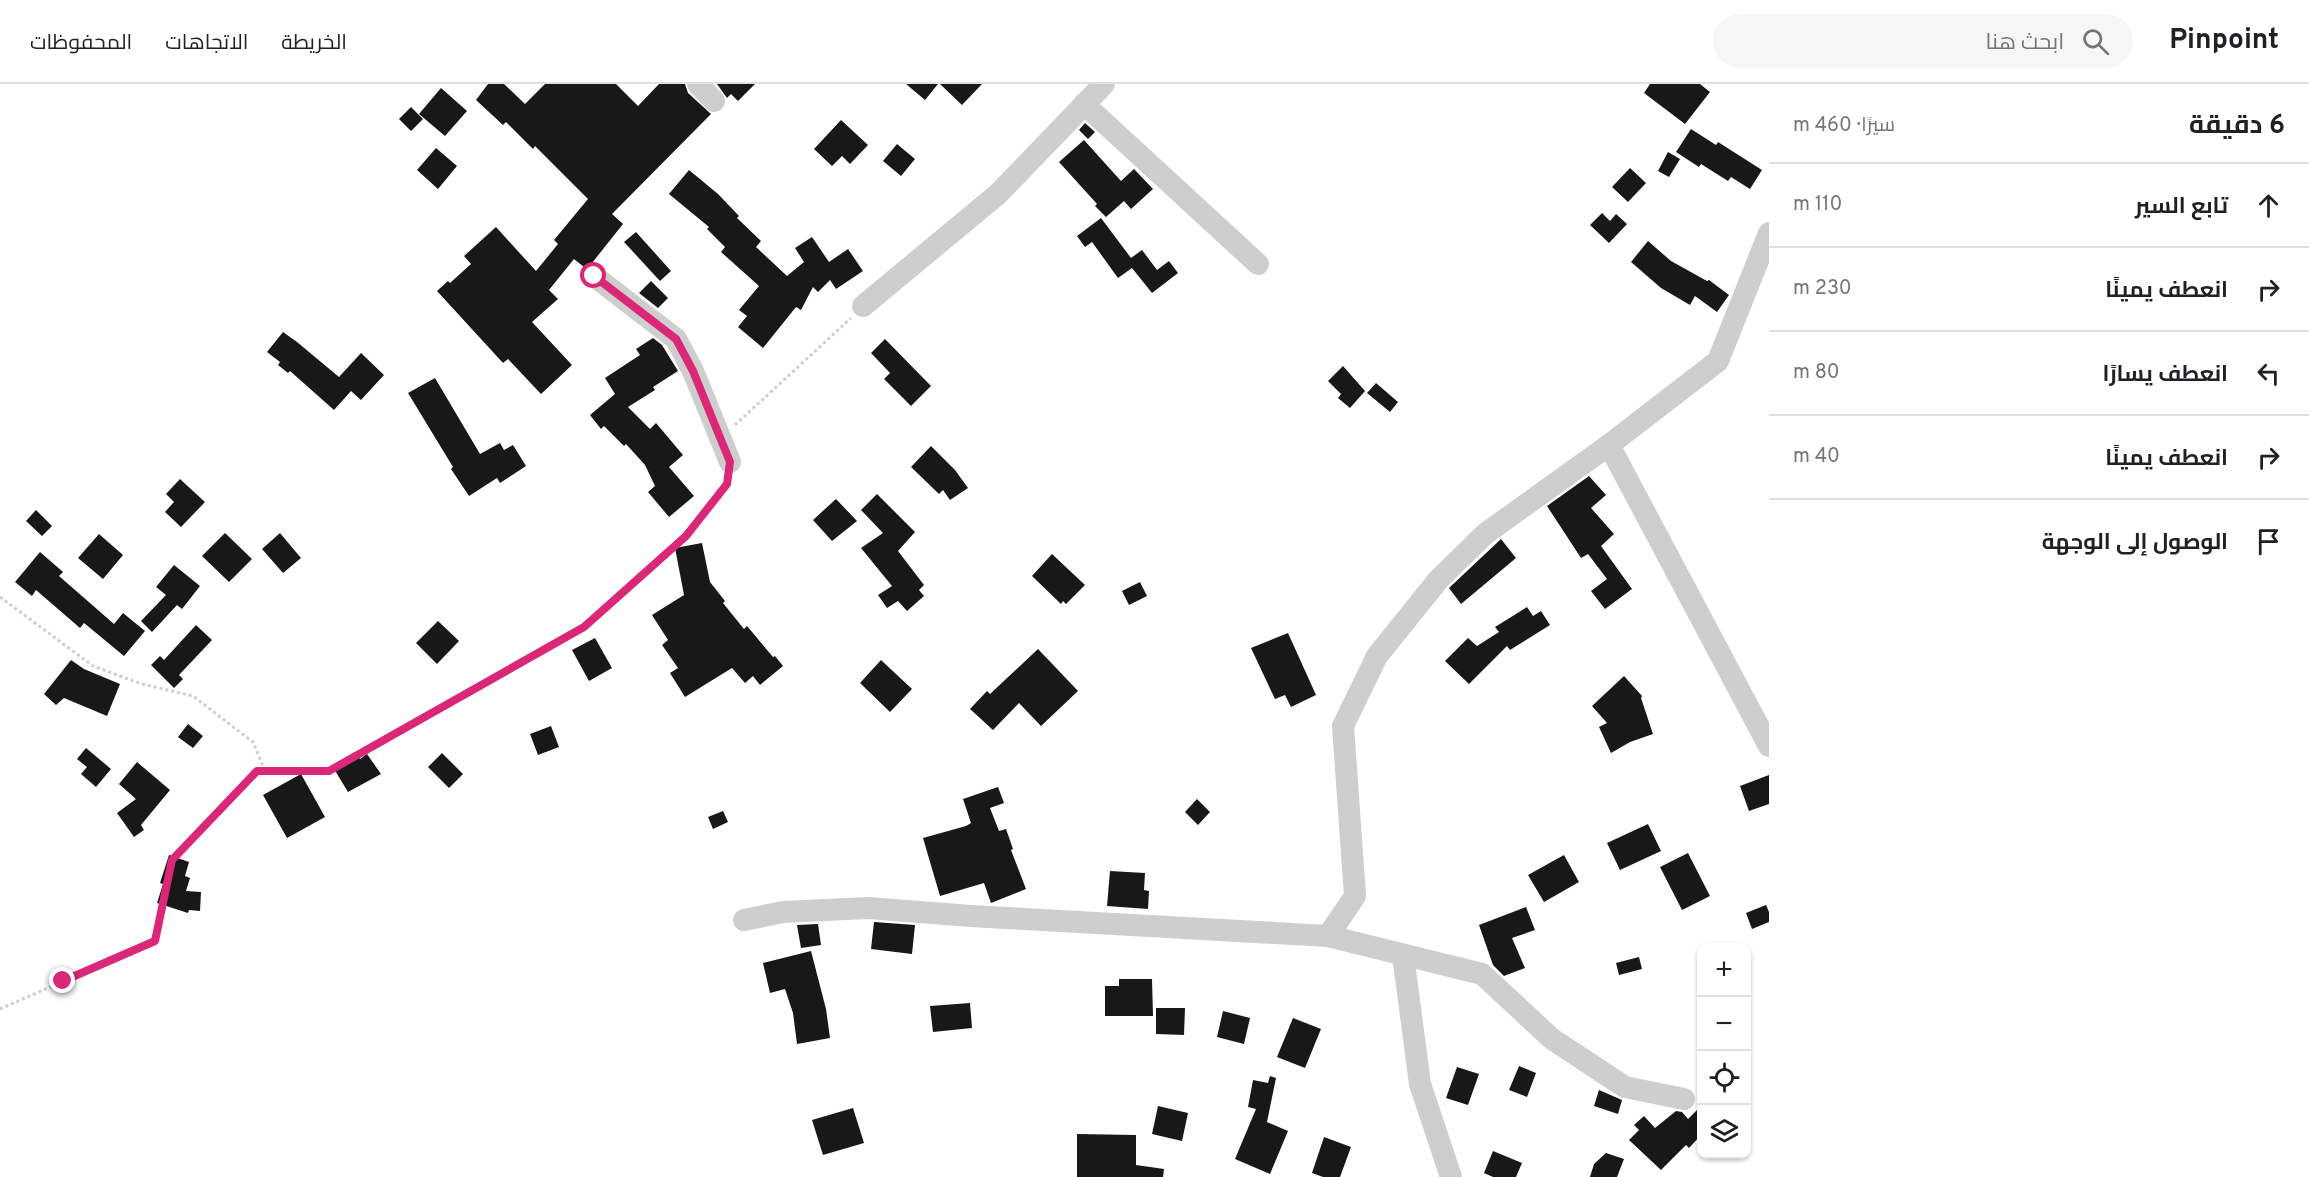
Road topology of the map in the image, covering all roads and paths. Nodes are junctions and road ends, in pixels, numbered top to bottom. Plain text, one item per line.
1 (698, 84) edge
2 (1104, 84) edge
3 (714, 101) dead end
4 (1084, 104) junction
5 (1769, 233) edge
6 (1258, 264) dead end
7 (594, 276) dead end
8 (864, 306) joint
9 (734, 426) dead end
10 (1609, 445) junction
11 (730, 462) joint
12 (0, 597) edge
13 (1769, 746) edge
14 (265, 771) junction
15 (744, 920) dead end
16 (1328, 936) junction
17 (1403, 955) junction
18 (0, 1009) edge
19 (1684, 1100) dead end
20 (1451, 1177) edge

1 - 3 street
2 - 4 street
4 - 6 street
4 - 8 street
5 - 10 street
7 - 11 street
8 - 9 path
10 - 13 street
10 - 16 street
11 - 14 path
12 - 14 path
14 - 18 path
15 - 16 street
16 - 17 street
17 - 19 street
17 - 20 street

